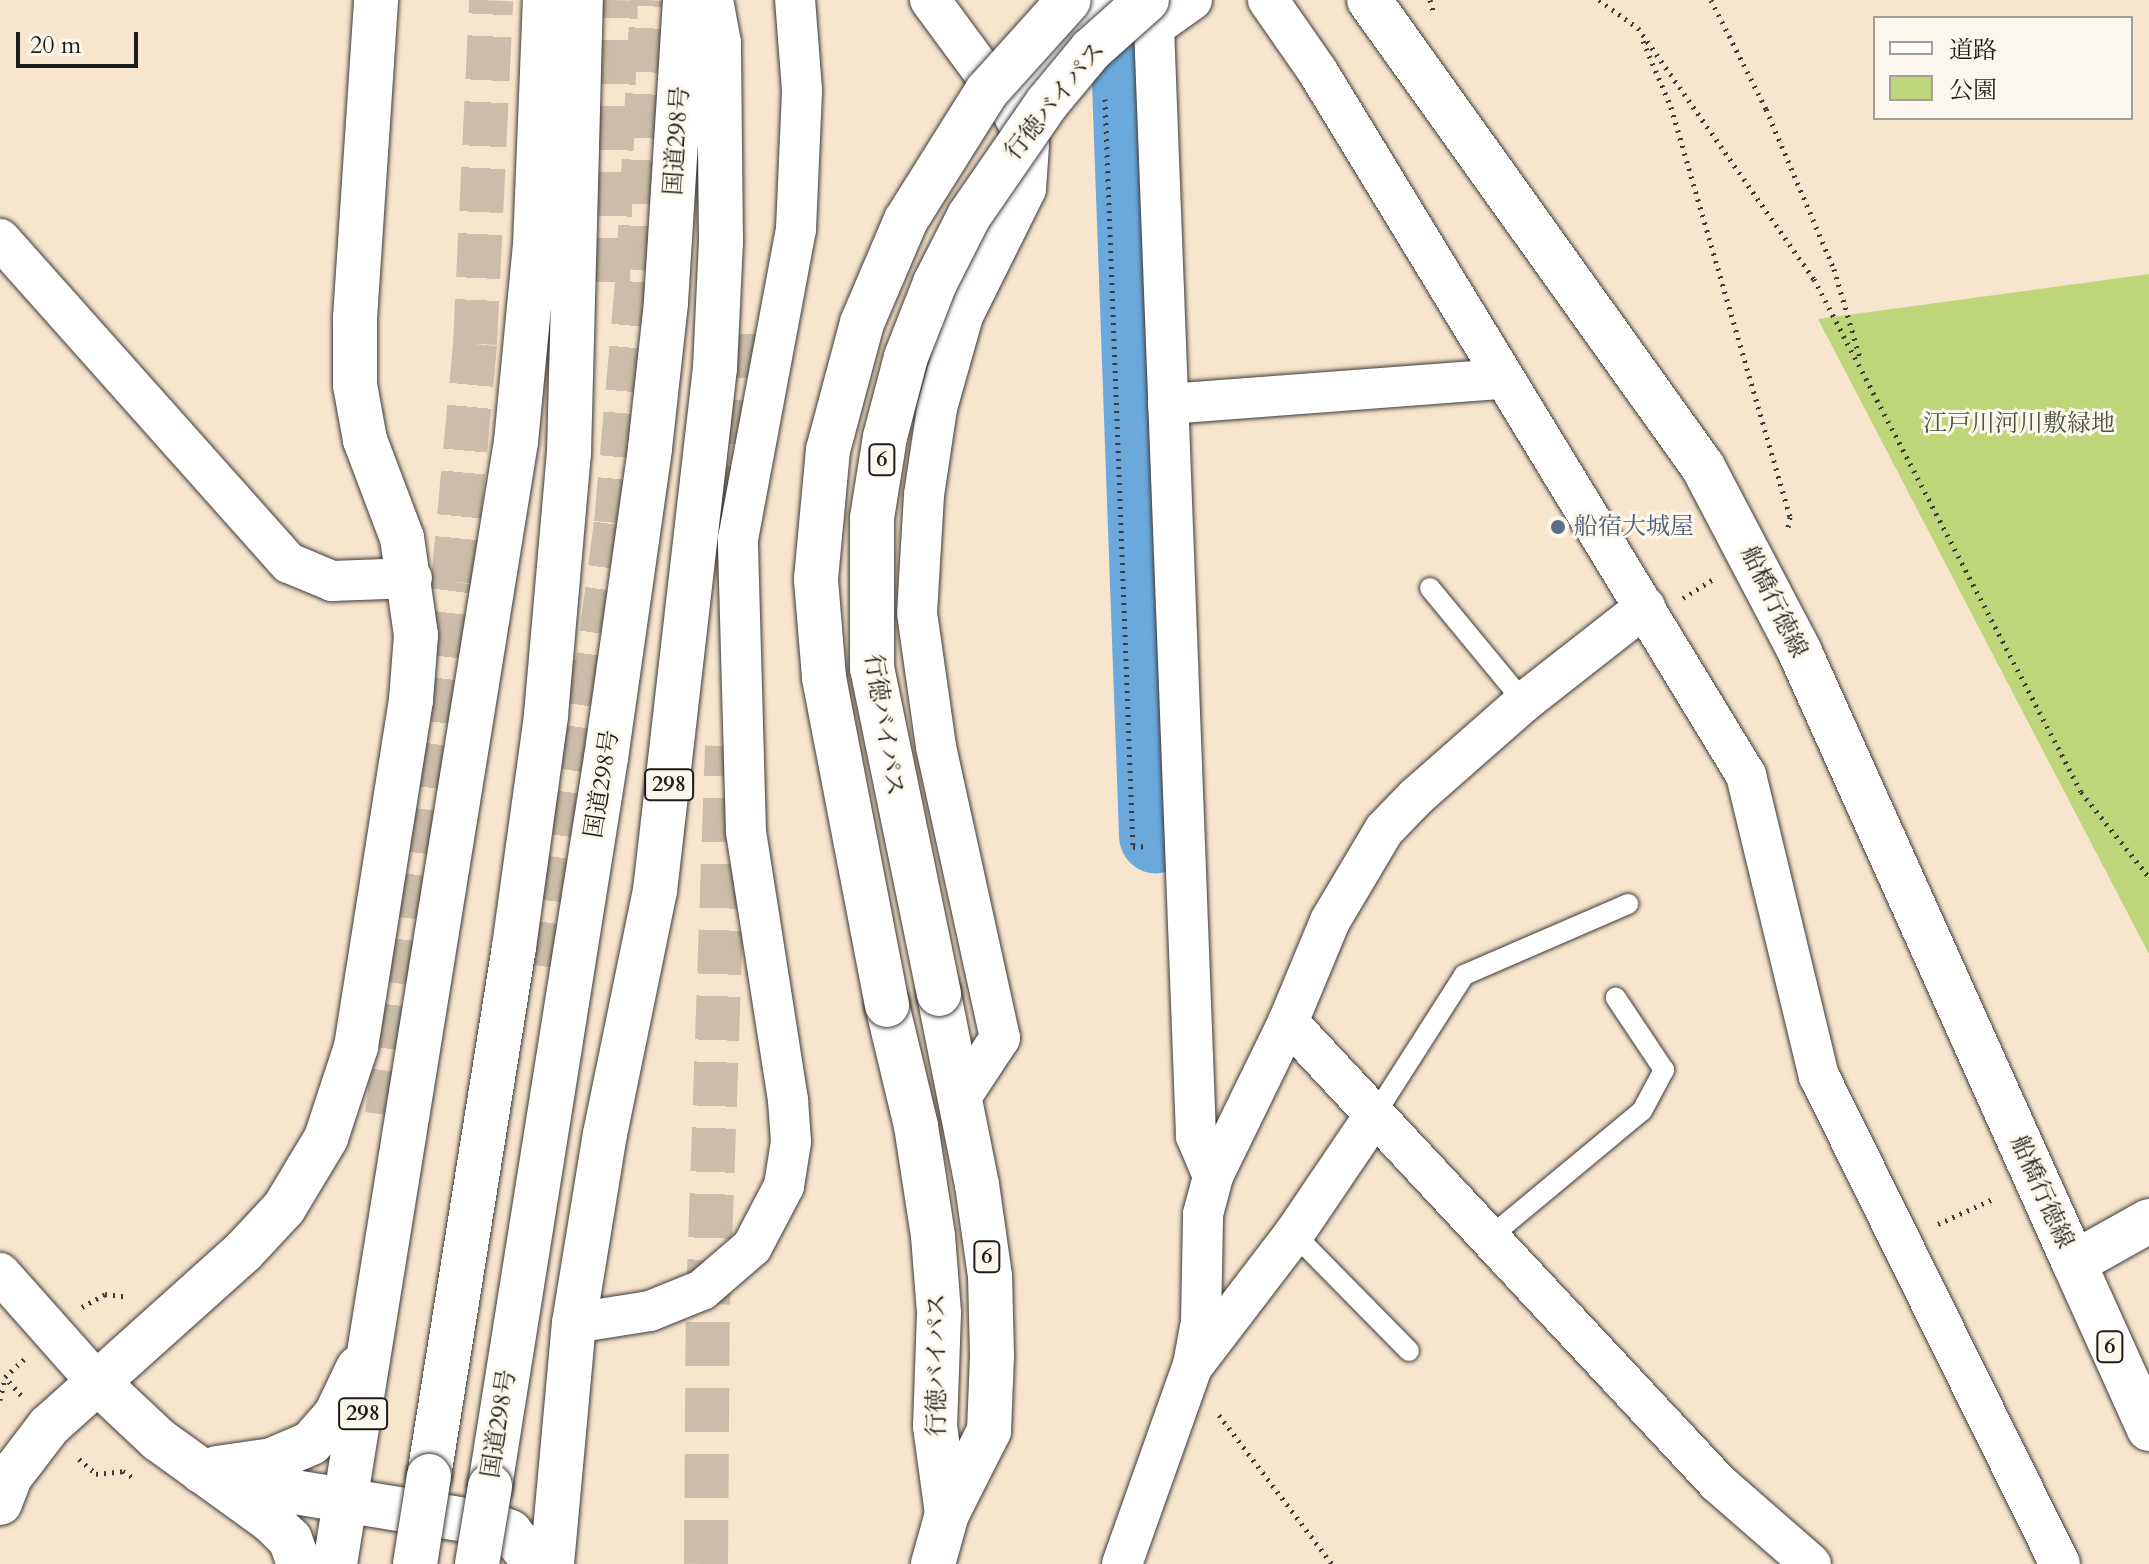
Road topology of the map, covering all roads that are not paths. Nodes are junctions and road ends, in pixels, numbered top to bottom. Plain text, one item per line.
1 (376, 0) edge
2 (545, 0) edge
3 (581, 0) edge
4 (685, 0) edge
5 (711, 0) edge
6 (795, 0) edge
7 (930, 0) edge
8 (1069, 0) edge
9 (1113, 0) edge
10 (1147, 0) edge
11 (1192, 0) edge
12 (1268, 0) edge
13 (1369, 0) edge
14 (1011, 110) junction
15 (0, 239) edge
16 (1502, 379) junction
17 (1168, 404) junction
18 (412, 578) junction
19 (1430, 588) dead end
20 (1648, 612) junction
21 (1524, 702) junction
22 (1628, 904) dead end
23 (1616, 998) dead end
24 (1288, 1022) junction
25 (963, 1094) junction
26 (1374, 1116) junction
27 (1213, 1176) junction
28 (2149, 1221) edge
29 (1294, 1234) junction
30 (1490, 1237) junction
31 (2074, 1263) junction
32 (0, 1273) edge
33 (574, 1323) junction
34 (377, 1326) junction
35 (1409, 1351) dead end
36 (1191, 1371) junction
37 (95, 1380) junction
38 (2149, 1429) edge
39 (201, 1471) junction
40 (349, 1501) junction
41 (0, 1503) edge
42 (947, 1514) junction
43 (299, 1564) edge
44 (335, 1564) edge
45 (415, 1564) edge
46 (477, 1564) edge
47 (536, 1564) edge
48 (552, 1564) edge
49 (933, 1564) edge
50 (1122, 1564) edge
51 (1811, 1564) edge
52 (2060, 1564) edge

1 - 18 main road
2 - 34 main road, 298
3 - 45 main road, bridge
4 - 46 main road, 国道298号, bridge
5 - 33 main road, 298
6 - 33 street
7 - 14 street
8 - 42 main road, 行徳バイパス / 6, bridge
9 - 14 street
10 - 25 main road, 行徳バイパス / 6, bridge
11 - 17 street
12 - 16 street
13 - 31 main road, 船橋行徳線
14 - 25 street
15 - 18 street
16 - 17 street
16 - 20 street
17 - 27 street
18 - 37 main road
19 - 21 lane
20 - 21 street
20 - 52 street
21 - 24 street
22 - 26 lane
23 - 30 lane
24 - 26 street
24 - 27 street
25 - 42 main road, 行徳バイパス / 6
26 - 29 street
26 - 30 street
27 - 36 street
28 - 31 main road
29 - 35 lane
29 - 36 street
30 - 51 street
31 - 38 main road, 6
32 - 37 street
33 - 48 main road, 298
34 - 39 main road
34 - 40 main road, 298
36 - 50 street
37 - 39 main road
37 - 41 main road
39 - 40 main road
39 - 43 main road
40 - 44 main road, 298
40 - 47 main road
42 - 49 main road, 行徳バイパス / 6

